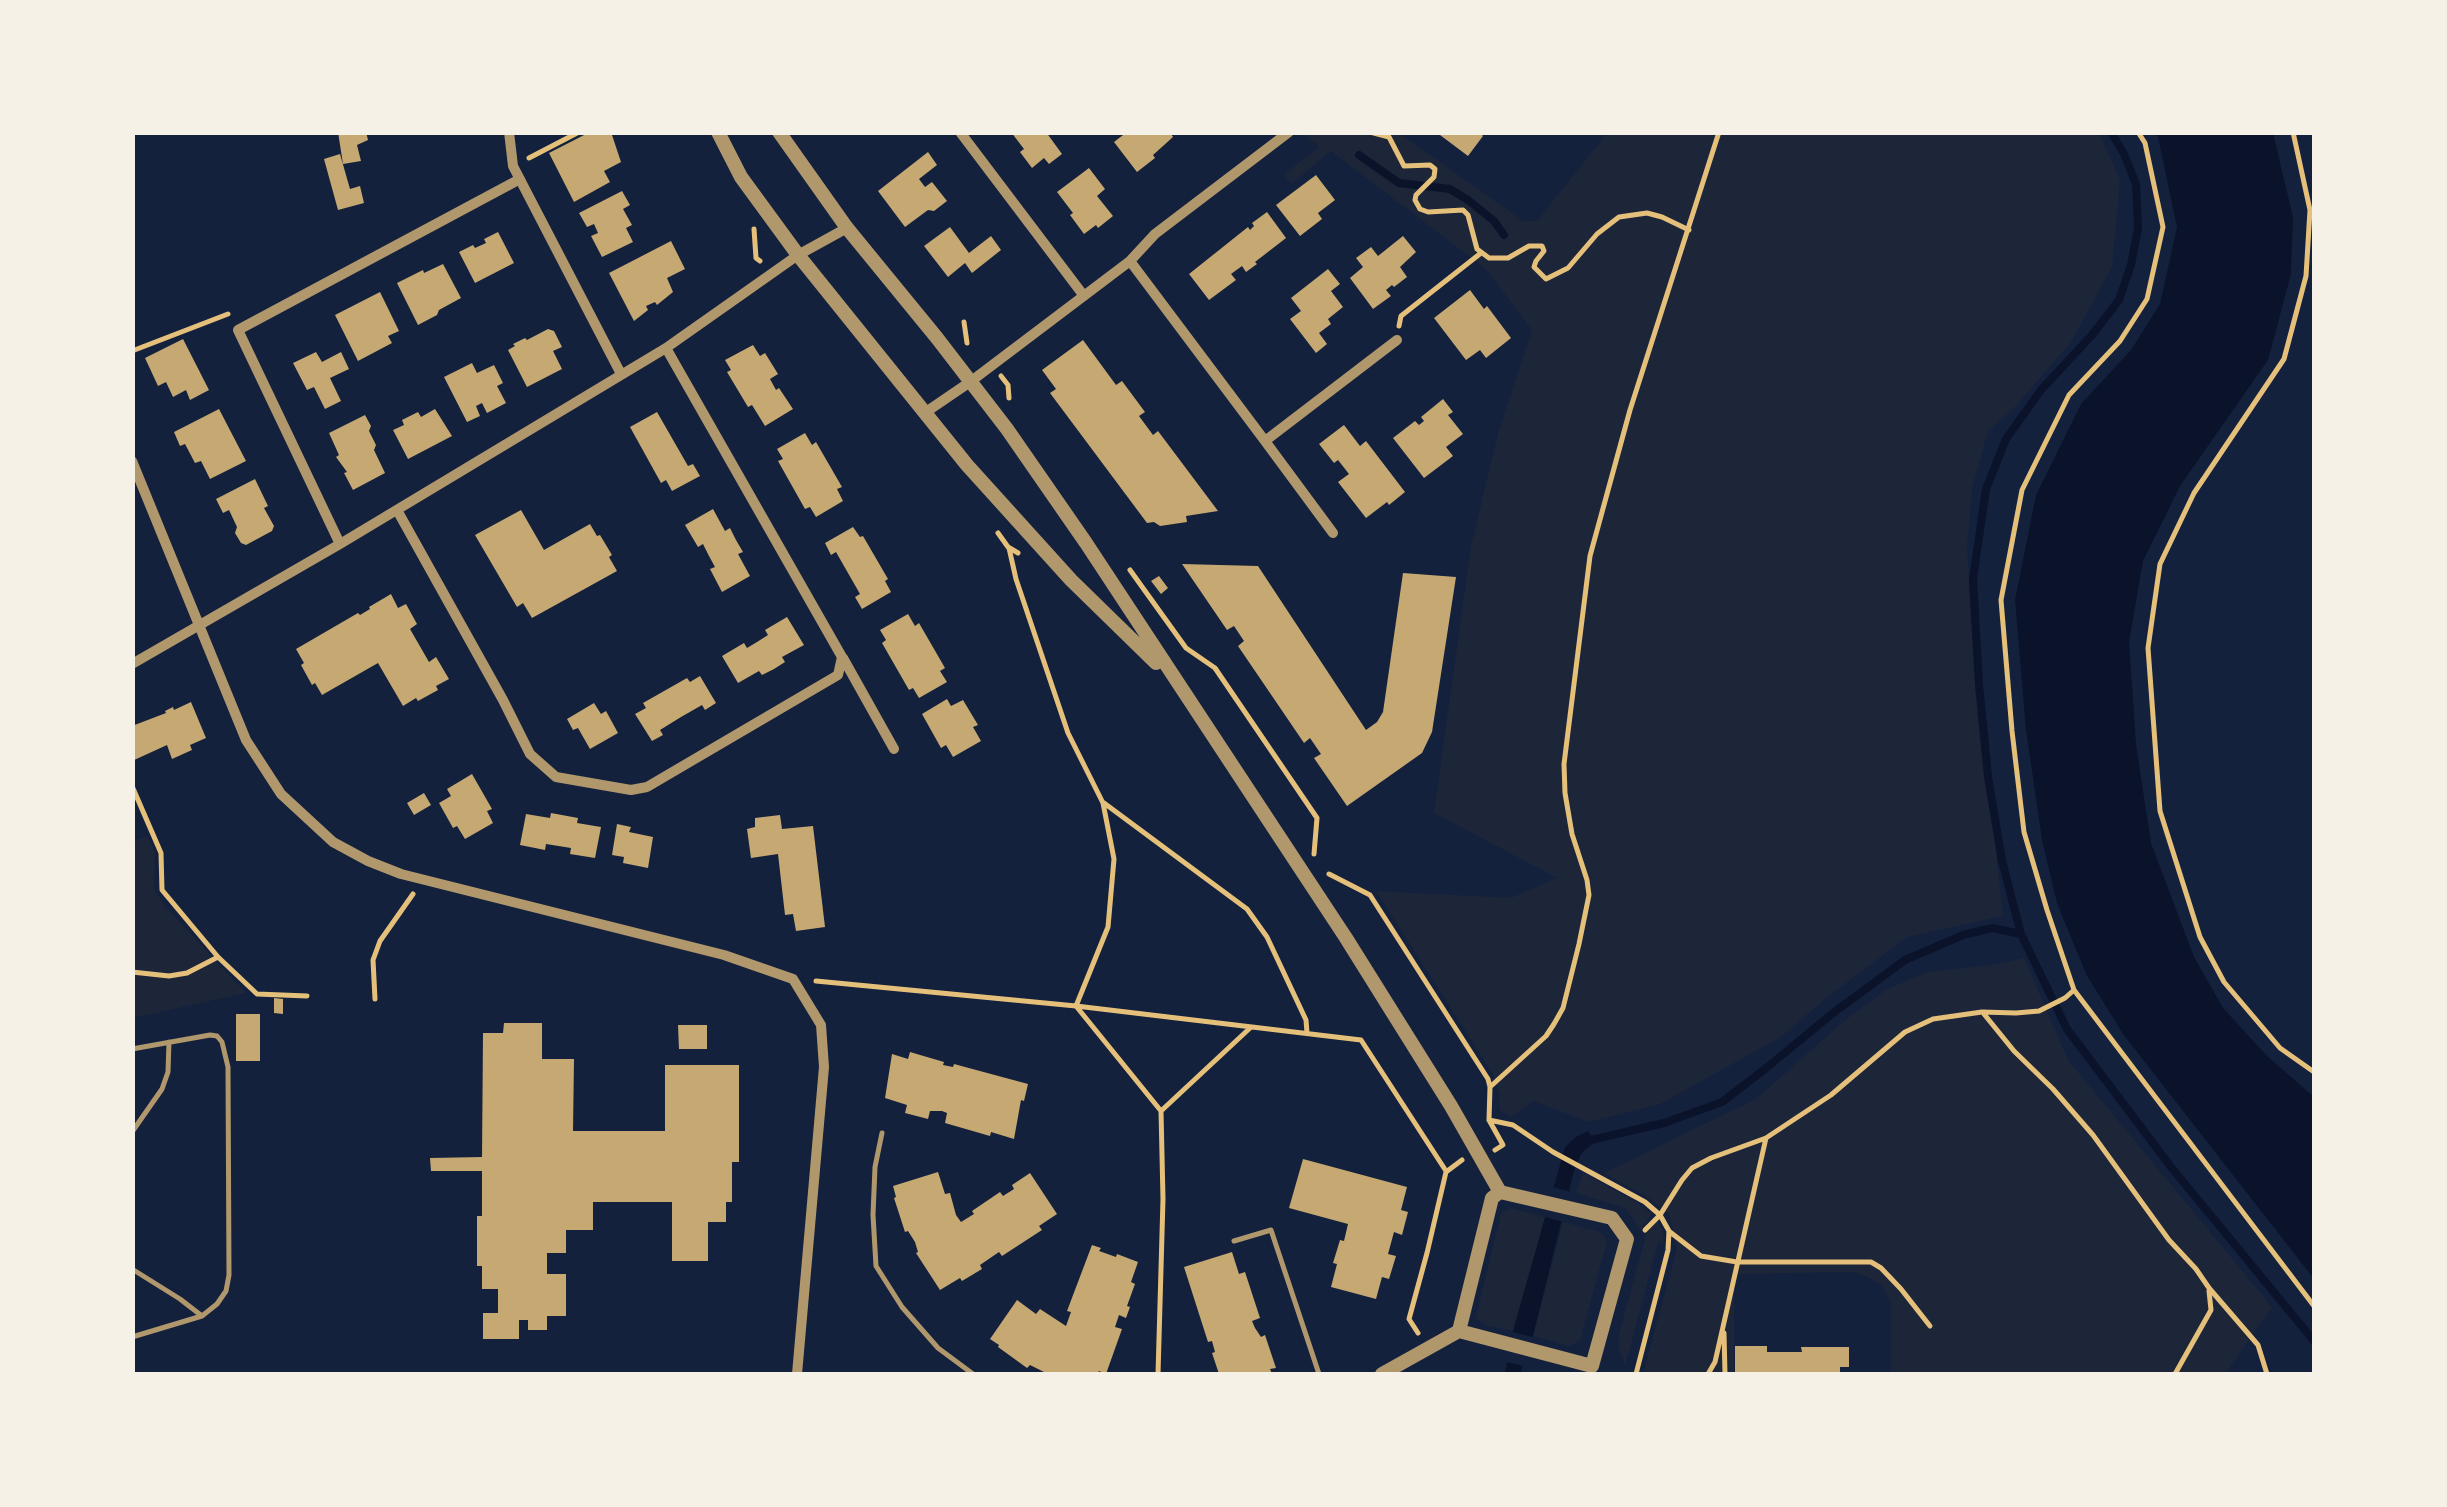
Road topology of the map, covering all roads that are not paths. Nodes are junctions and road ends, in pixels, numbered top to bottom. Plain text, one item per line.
1 (509, 132) edge
2 (718, 132) edge
3 (779, 132) edge
4 (1289, 132) edge
5 (961, 133) edge
6 (520, 180) junction
7 (847, 228) junction
8 (798, 256) junction
9 (1130, 260) junction
10 (1084, 296) junction
11 (1397, 340) road end
12 (666, 348) junction
13 (621, 374) junction
14 (970, 382) junction
15 (926, 412) junction
16 (1265, 442) junction
17 (132, 461) edge
18 (397, 510) junction
19 (1333, 533) dead end
20 (340, 544) junction
21 (201, 625) junction
22 (842, 658) junction
23 (132, 664) edge
24 (1175, 681) junction
25 (894, 749) dead end
26 (169, 1042) junction
27 (132, 1049) edge
28 (132, 1132) edge
29 (882, 1133) dead end
30 (1500, 1192) junction
31 (1234, 1241) dead end
32 (132, 1269) edge
33 (202, 1316) junction
34 (1459, 1331) junction
35 (132, 1337) edge
36 (1595, 1370) edge
37 (797, 1374) edge
38 (973, 1374) edge
39 (1320, 1374) edge
40 (1382, 1374) edge

1 - 6 street
2 - 8 street
3 - 7 street
4 - 9 street
5 - 10 street
6 - 13 street
6 - 20 street
7 - 8 street
7 - 14 street
8 - 12 street
8 - 15 street
9 - 10 street
9 - 16 street
10 - 14 street
11 - 16 street
12 - 13 street
12 - 22 street
13 - 18 street
14 - 15 street
14 - 24 street
15 - 24 street
16 - 19 street
17 - 21 street
18 - 20 street
18 - 22 street
20 - 21 street
21 - 23 street
21 - 37 street
22 - 25 street
24 - 30 street
26 - 27 lane
26 - 28 lane
26 - 33 lane
29 - 38 lane
30 - 34 street
30 - 36 street
31 - 39 lane
32 - 33 lane
33 - 35 lane
34 - 36 street
34 - 40 street

